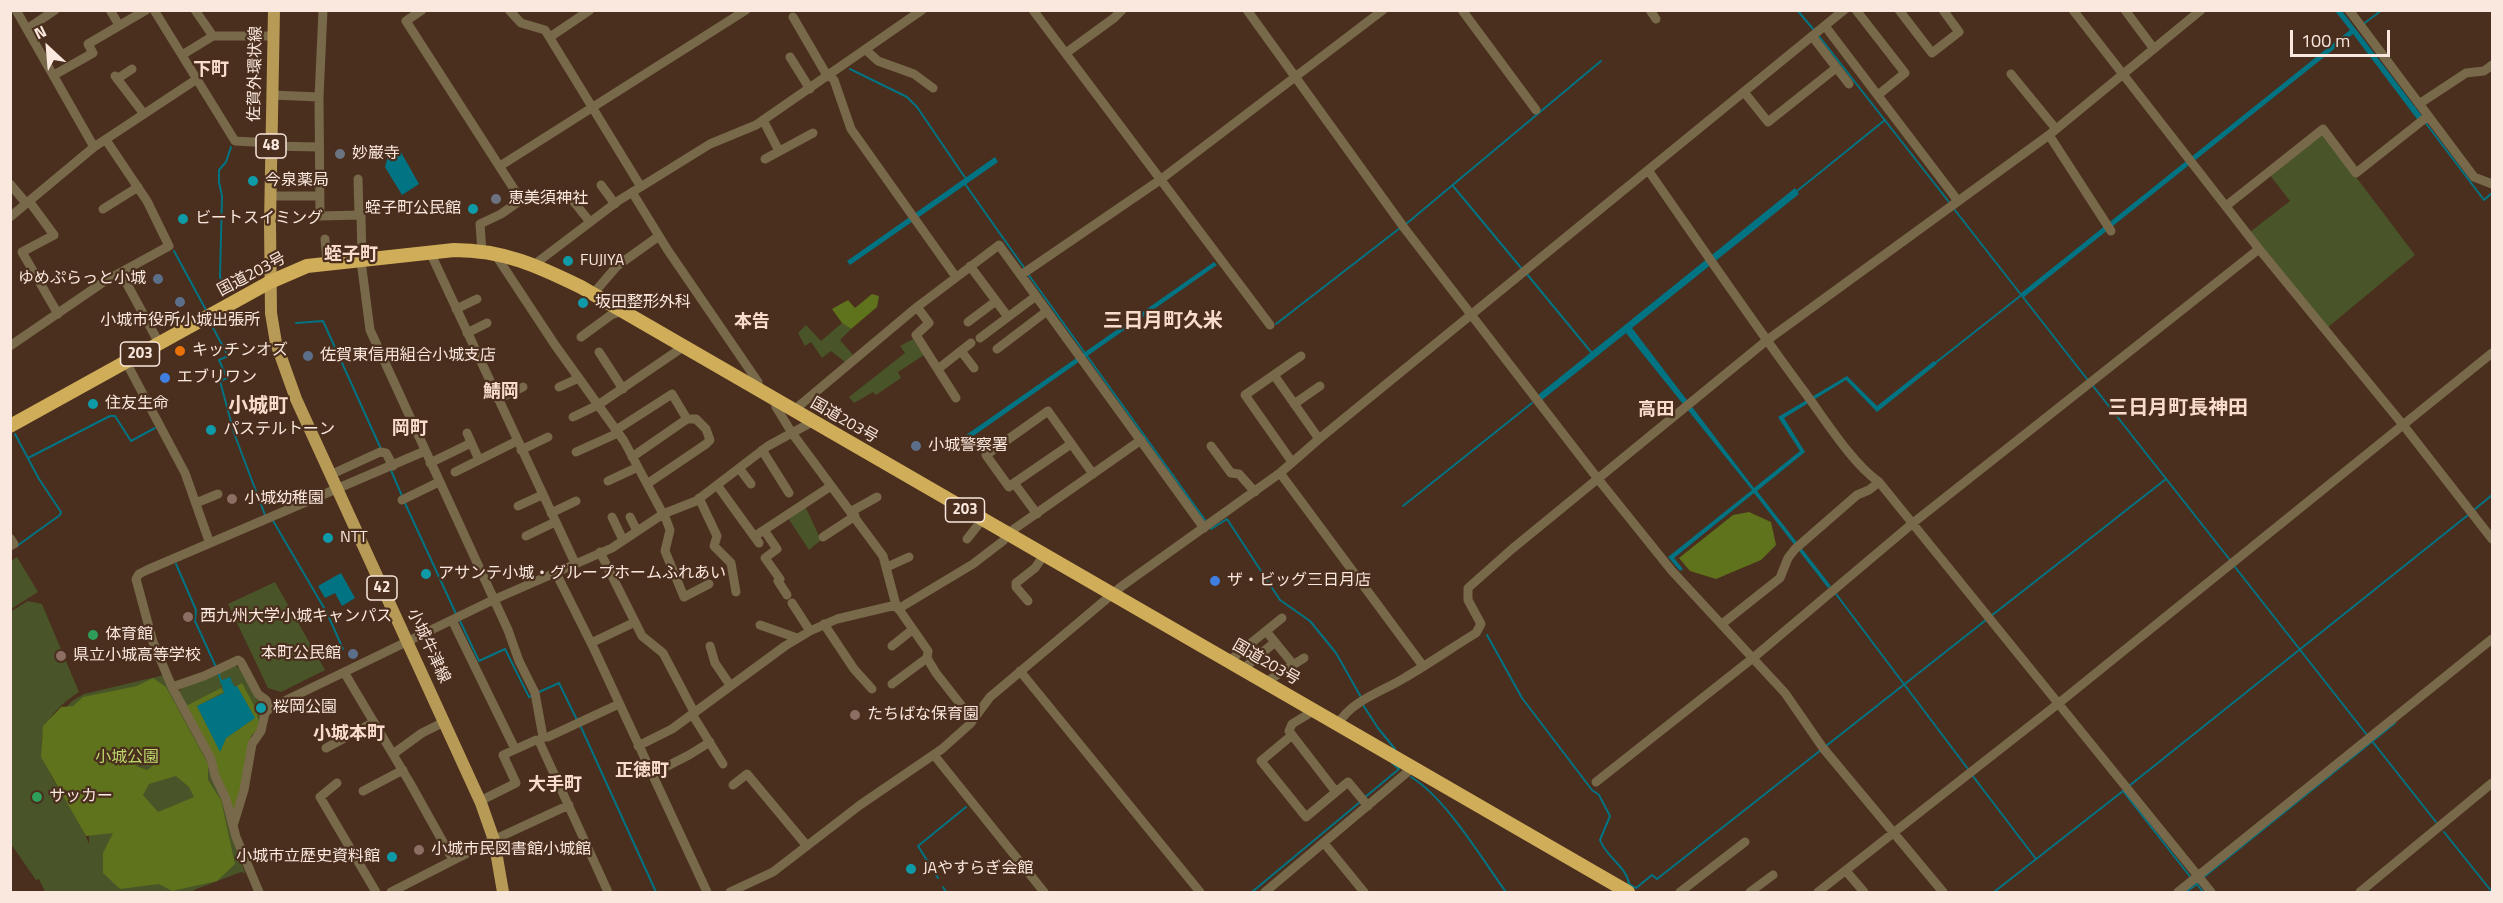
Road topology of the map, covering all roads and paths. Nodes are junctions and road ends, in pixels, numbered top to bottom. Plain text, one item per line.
1 (16, 10) edge
2 (55, 10) edge
3 (110, 10) edge
4 (146, 10) edge
5 (154, 10) edge
6 (195, 10) edge
7 (274, 10) edge
8 (322, 10) edge
9 (422, 10) edge
10 (509, 10) edge
11 (590, 10) edge
12 (746, 10) edge
13 (922, 10) edge
14 (1033, 10) edge
15 (1122, 10) edge
16 (1247, 10) edge
17 (1383, 10) edge
18 (1462, 10) edge
19 (1650, 10) edge
20 (1844, 10) edge
21 (1856, 10) edge
22 (1899, 10) edge
23 (1943, 10) edge
24 (2125, 10) edge
25 (2201, 10) edge
26 (2349, 10) edge
27 (2076, 11) edge
28 (793, 17) dead end
29 (1656, 19) dead end
30 (119, 25) junction
31 (1825, 26) junction
32 (27, 29) junction
33 (213, 36) junction
34 (273, 36) junction
35 (1812, 36) junction
36 (550, 37) junction
37 (2154, 49) junction
38 (866, 50) junction
39 (1065, 53) junction
40 (182, 55) junction
41 (790, 57) dead end
42 (2493, 64) edge
43 (1836, 68) junction
44 (132, 69) dead end
45 (2011, 74) dead end
46 (54, 75) junction
47 (2123, 75) junction
48 (830, 76) junction
49 (1295, 77) junction
50 (197, 79) junction
51 (1849, 84) dead end
52 (933, 88) dead end
53 (810, 89) junction
54 (1744, 92) junction
55 (272, 95) junction
56 (1878, 95) junction
57 (319, 97) junction
58 (2419, 104) junction
59 (592, 108) junction
60 (1536, 110) dead end
61 (144, 114) junction
62 (2428, 116) junction
63 (763, 120) junction
64 (2053, 132) junction
65 (813, 133) dead end
66 (106, 140) junction
67 (272, 144) junction
68 (94, 147) junction
69 (320, 147) junction
70 (779, 151) junction
71 (765, 159) dead end
72 (500, 166) junction
73 (1648, 170) junction
74 (358, 179) dead end
75 (1160, 180) junction
76 (10, 184) edge
77 (2493, 184) edge
78 (601, 185) dead end
79 (138, 187) junction
80 (641, 187) junction
81 (632, 192) junction
82 (270, 196) junction
83 (320, 196) junction
84 (1958, 201) junction
85 (28, 202) junction
86 (574, 202) dead end
87 (615, 204) junction
88 (2226, 206) junction
89 (103, 209) dead end
90 (359, 215) junction
91 (10, 217) edge
92 (590, 222) junction
93 (2108, 227) dead end
94 (659, 236) junction
95 (325, 239) dead end
96 (2259, 249) junction
97 (430, 252) junction
98 (489, 253) junction
99 (361, 261) junction
100 (327, 263) junction
101 (535, 264) junction
102 (970, 266) junction
103 (121, 273) junction
104 (1021, 275) junction
105 (956, 277) junction
106 (270, 282) junction
107 (593, 294) junction
108 (1036, 296) junction
109 (477, 299) dead end
110 (996, 301) junction
111 (917, 307) junction
112 (456, 309) junction
113 (622, 310) junction
114 (1047, 311) junction
115 (58, 314) junction
116 (1471, 315) junction
117 (1008, 317) junction
118 (968, 322) dead end
119 (487, 323) dead end
120 (1270, 325) dead end
121 (467, 333) junction
122 (581, 337) dead end
123 (980, 338) dead end
124 (1766, 341) junction
125 (159, 343) junction
126 (971, 343) dead end
127 (11, 344) edge
128 (683, 346) junction
129 (997, 349) dead end
130 (961, 351) junction
131 (599, 352) dead end
132 (2493, 353) edge
133 (1301, 356) dead end
134 (126, 362) junction
135 (974, 368) dead end
136 (938, 369) junction
137 (1274, 375) junction
138 (579, 378) junction
139 (1320, 386) dead end
140 (523, 387) dead end
141 (559, 387) dead end
142 (623, 389) junction
143 (758, 390) junction
144 (956, 398) dead end
145 (498, 399) junction
146 (775, 400) junction
147 (1294, 404) junction
148 (598, 405) junction
149 (793, 411) junction
150 (573, 417) dead end
151 (687, 419) junction
152 (812, 422) junction
153 (10, 426) edge
154 (2404, 426) junction
155 (617, 432) junction
156 (467, 433) dead end
157 (792, 433) junction
158 (548, 437) dead end
159 (1319, 439) junction
160 (1141, 440) junction
161 (471, 443) junction
162 (1071, 444) junction
163 (519, 446) junction
164 (1211, 446) dead end
165 (762, 450) junction
166 (425, 452) junction
167 (576, 452) dead end
168 (632, 457) junction
169 (479, 460) junction
170 (1292, 462) junction
171 (430, 463) junction
172 (391, 467) junction
173 (638, 467) junction
174 (739, 468) junction
175 (455, 472) dead end
176 (1280, 473) junction
177 (1093, 474) junction
178 (330, 475) junction
179 (1598, 480) junction
180 (608, 481) dead end
181 (439, 482) junction
182 (1879, 482) junction
183 (1014, 483) junction
184 (647, 484) junction
185 (751, 484) dead end
186 (717, 485) junction
187 (831, 486) junction
188 (336, 489) junction
189 (1255, 492) junction
190 (789, 493) dead end
191 (218, 494) dead end
192 (542, 495) junction
193 (877, 497) dead end
194 (699, 498) junction
195 (403, 499) dead end
196 (576, 501) dead end
197 (196, 503) junction
198 (518, 506) dead end
199 (664, 514) junction
200 (854, 514) junction
201 (1036, 514) junction
202 (612, 517) dead end
203 (630, 517) dead end
204 (553, 518) junction
205 (982, 520) junction
206 (1913, 523) junction
207 (1204, 528) junction
208 (764, 530) junction
209 (637, 531) junction
210 (1007, 534) junction
211 (526, 536) dead end
212 (823, 537) dead end
213 (10, 538) edge
214 (967, 539) dead end
215 (2493, 539) edge
216 (623, 540) junction
217 (209, 541) junction
218 (10, 546) edge
219 (600, 552) junction
220 (1044, 555) junction
221 (909, 557) dead end
222 (575, 563) junction
223 (887, 567) junction
224 (556, 573) junction
225 (709, 584) dead end
226 (736, 592) dead end
227 (1112, 594) junction
228 (493, 600) junction
229 (1028, 601) dead end
230 (897, 607) junction
231 (1282, 618) dead end
232 (452, 620) junction
233 (635, 622) junction
234 (824, 624) junction
235 (1722, 624) junction
236 (760, 626) dead end
237 (912, 630) junction
238 (810, 631) junction
239 (1266, 631) junction
240 (797, 638) junction
241 (2493, 639) edge
242 (407, 641) junction
243 (1275, 642) junction
244 (591, 643) junction
245 (710, 646) dead end
246 (892, 646) dead end
247 (927, 658) junction
248 (1304, 658) dead end
249 (1753, 658) junction
250 (1229, 661) junction
251 (1292, 663) junction
252 (1423, 666) junction
253 (1243, 669) junction
254 (1020, 670) junction
255 (344, 672) junction
256 (1266, 682) junction
257 (892, 684) dead end
258 (730, 685) junction
259 (172, 687) junction
260 (872, 689) dead end
261 (2059, 703) junction
262 (619, 704) junction
263 (270, 708) junction
264 (1315, 710) junction
265 (693, 713) junction
266 (972, 719) junction
267 (444, 722) junction
268 (374, 723) junction
269 (1338, 724) junction
270 (1291, 736) junction
271 (541, 739) junction
272 (710, 742) junction
273 (638, 746) junction
274 (326, 748) dead end
275 (515, 749) junction
276 (393, 754) junction
277 (934, 755) junction
278 (723, 764) dead end
279 (1411, 769) junction
280 (403, 770) junction
281 (652, 774) junction
282 (1596, 782) dead end
283 (337, 783) dead end
284 (2493, 783) edge
285 (733, 785) dead end
286 (363, 791) dead end
287 (1336, 792) junction
288 (480, 801) junction
289 (569, 805) junction
290 (1368, 806) junction
291 (233, 826) junction
292 (1894, 834) junction
293 (494, 840) junction
294 (1745, 842) dead end
295 (1324, 843) junction
296 (807, 846) junction
297 (453, 860) junction
298 (1846, 871) junction
299 (1773, 876) dead end
300 (2198, 876) junction
301 (1823, 891) edge
302 (259, 892) edge
303 (376, 892) edge
304 (392, 892) edge
305 (503, 892) edge
306 (608, 892) edge
307 (707, 892) edge
308 (729, 892) edge
309 (1044, 892) edge
310 (1200, 892) edge
311 (1265, 892) edge
312 (1364, 892) edge
313 (1628, 892) edge
314 (1680, 892) edge
315 (1750, 892) edge
316 (1864, 892) edge
317 (1943, 892) edge
318 (2178, 892) edge
319 (2211, 892) edge
320 (2360, 892) edge

1 - 32 street
2 - 32 street
3 - 30 street
4 - 30 street
5 - 40 street
6 - 33 street
7 - 34 main road, 佐賀外環状線 / 48
8 - 57 street
9 - 72 street
10 - 36 street
11 - 36 street
12 - 59 street
13 - 38 street
14 - 39 street
15 - 39 street
16 - 49 street
17 - 49 street
18 - 60 street
19 - 29 street
20 - 31 street
21 - 56 street
22 - 23 street
24 - 37 street
25 - 37 street
26 - 58 street
27 - 47 street
28 - 48 street
30 - 46 street
31 - 35 street
31 - 56 street
32 - 46 street
33 - 34 street
33 - 40 street
34 - 55 main road, 佐賀外環状線 / 48
35 - 43 street
35 - 54 street
36 - 59 street
37 - 47 street
38 - 48 street
38 - 52 street
39 - 75 street
40 - 50 street
41 - 53 street
42 - 58 street
43 - 51 street
43 - 54 street
44 - 61 street
45 - 64 street
46 - 68 street
47 - 64 street
47 - 88 street
48 - 53 street
48 - 105 street
49 - 75 street
49 - 116 street
50 - 61 street
50 - 67 street
53 - 63 street
54 - 73 street
55 - 57 street
55 - 67 main road, 佐賀外環状線 / 48
56 - 84 street
57 - 69 street
58 - 62 street
59 - 72 street
59 - 80 street
61 - 66 street
62 - 77 street
62 - 88 street
63 - 70 street
63 - 80 street
64 - 84 street
64 - 93 street
65 - 70 street
66 - 68 street
66 - 79 street
67 - 69 street
67 - 82 main road, 佐賀外環状線 / 48
68 - 85 street
69 - 83 street
70 - 71 street
72 - 98 street
73 - 116 street
73 - 124 street
74 - 90 street
75 - 104 street
75 - 120 street
76 - 85 street
78 - 87 street
79 - 89 street
79 - 103 street
80 - 81 street
81 - 87 street
81 - 94 street
82 - 83 street
82 - 106 main road, 佐賀外環状線 / 48
83 - 90 street
84 - 124 street
85 - 91 street
85 - 115 street
86 - 92 street
87 - 92 street
88 - 96 street
90 - 99 street
92 - 101 street
94 - 107 street
94 - 143 street
95 - 100 street
96 - 154 street
96 - 206 street
97 - 98 highway, 国道203号 / 203
97 - 99 highway, 国道203号 / 203
97 - 112 street
98 - 101 highway, 国道203号 / 203
98 - 138 street
99 - 100 highway, 国道203号 / 203
99 - 166 street
100 - 106 highway, 国道203号 / 203
101 - 107 highway, 国道203号 / 203
102 - 104 street
102 - 105 street
102 - 110 street
103 - 115 street
103 - 125 street
104 - 108 street
105 - 111 street
106 - 125 highway, 国道203号 / 203
106 - 178 main road, 小城牛津線 / 42
107 - 113 highway, 国道203号 / 203
108 - 114 street
108 - 117 street
109 - 112 street
110 - 117 street
110 - 118 street
111 - 136 street
111 - 149 street
112 - 121 street
113 - 122 street
113 - 128 highway, 国道203号 / 203
114 - 129 street
114 - 160 street
115 - 127 street
116 - 159 street
116 - 179 street
117 - 123 street
119 - 121 street
121 - 145 street
124 - 179 street
124 - 182 street
125 - 134 highway, 国道203号 / 203
126 - 130 street
128 - 142 street
128 - 143 highway, 国道203号 / 203
130 - 135 street
130 - 136 street
131 - 142 street
132 - 154 street
133 - 137 street
134 - 153 highway, 国道203号 / 203
134 - 197 street
136 - 144 street
137 - 147 street
137 - 170 street
138 - 141 street
138 - 148 street
139 - 147 street
140 - 145 street
142 - 148 street
143 - 146 highway, 国道203号 / 203
145 - 163 street
146 - 149 highway, 国道203号 / 203
146 - 157 street
147 - 159 street
148 - 150 street
148 - 155 street
149 - 152 highway, 国道203号 / 203
151 - 155 street
151 - 168 street
151 - 184 street
152 - 157 street
152 - 205 highway, 国道203号 / 203
154 - 215 street
154 - 261 street
155 - 167 street
155 - 168 street
156 - 161 street
157 - 165 street
157 - 187 street
158 - 163 street
159 - 170 street
160 - 177 street
160 - 207 street
161 - 169 street
161 - 171 street
162 - 177 street
162 - 183 street
162 - 183 street
163 - 169 street
163 - 192 street
164 - 189 street
165 - 174 street
165 - 190 street
166 - 171 street
166 - 172 street
168 - 173 street
169 - 175 street
170 - 176 street
171 - 181 street
172 - 178 street
172 - 188 street
173 - 180 street
173 - 184 street
174 - 185 street
174 - 186 street
176 - 189 street
176 - 252 street
177 - 201 street
178 - 188 main road, 小城牛津線 / 42
179 - 235 street
179 - 252 street
181 - 195 street
181 - 228 street
182 - 206 street
182 - 235 street
183 - 201 street
184 - 199 street
186 - 194 street
186 - 208 street
187 - 200 street
187 - 208 street
188 - 217 street
188 - 242 main road, 小城牛津線 / 42
189 - 207 street
191 - 197 street
192 - 198 street
192 - 204 street
193 - 200 street
194 - 199 street
194 - 226 street
196 - 204 street
197 - 217 street
199 - 209 street
199 - 225 street
200 - 212 street
200 - 223 street
201 - 210 street
202 - 216 street
203 - 209 street
204 - 211 street
204 - 222 street
205 - 210 highway, 国道203号 / 203
205 - 214 street
206 - 249 street
206 - 261 street
207 - 227 street
208 - 238 street
209 - 216 street
210 - 220 highway, 国道203号 / 203
210 - 230 street
213 - 218 street
216 - 219 street
217 - 259 street
219 - 222 street
219 - 233 street
220 - 227 highway, 国道203号 / 203
220 - 229 street
221 - 223 street
222 - 224 street
223 - 230 street
224 - 228 street
224 - 244 street
227 - 250 highway, 国道203号 / 203
227 - 254 street
228 - 232 street
228 - 271 street
230 - 234 street
230 - 237 street
231 - 239 street
232 - 242 street
232 - 275 street
233 - 244 street
233 - 265 street
234 - 238 street
234 - 260 street
235 - 249 street
236 - 240 street
237 - 246 street
237 - 247 street
238 - 240 street
239 - 243 street
239 - 250 street
240 - 258 street
241 - 300 street
242 - 255 street
242 - 267 main road, 小城牛津線 / 42
243 - 251 street
243 - 253 street
244 - 262 street
245 - 258 street
247 - 257 street
247 - 266 street
248 - 251 street
249 - 282 street
249 - 292 street
250 - 253 highway, 国道203号 / 203
251 - 256 street
252 - 269 street
253 - 256 highway, 国道203号 / 203
254 - 266 street
254 - 310 street
255 - 263 street
255 - 268 street
256 - 264 highway, 国道203号 / 203
258 - 265 street
259 - 263 street
259 - 291 street
261 - 292 street
261 - 300 street
262 - 271 street
262 - 273 street
263 - 291 street
264 - 269 highway, 国道203号 / 203
264 - 270 street
265 - 272 street
265 - 273 street
266 - 277 street
267 - 276 street
267 - 288 main road, 小城牛津線 / 42
268 - 274 street
268 - 276 street
269 - 279 highway, 国道203号 / 203
270 - 287 street
270 - 287 street
271 - 275 street
271 - 289 street
272 - 278 street
272 - 281 street
273 - 281 street
275 - 288 street
276 - 280 street
277 - 296 street
277 - 309 street
279 - 290 street
279 - 313 highway, 国道203号 / 203
280 - 286 street
280 - 297 street
281 - 307 street
283 - 303 street
284 - 320 street
285 - 296 street
287 - 290 street
288 - 293 main road, 小城牛津線 / 42
289 - 293 street
289 - 306 street
290 - 295 street
291 - 302 street
292 - 298 street
292 - 317 street
293 - 297 street
293 - 305 main road, 小城牛津線 / 42
294 - 314 street
295 - 311 street
295 - 312 street
296 - 308 street
297 - 304 street
298 - 301 street
298 - 316 street
299 - 315 street
300 - 318 street
300 - 319 street

